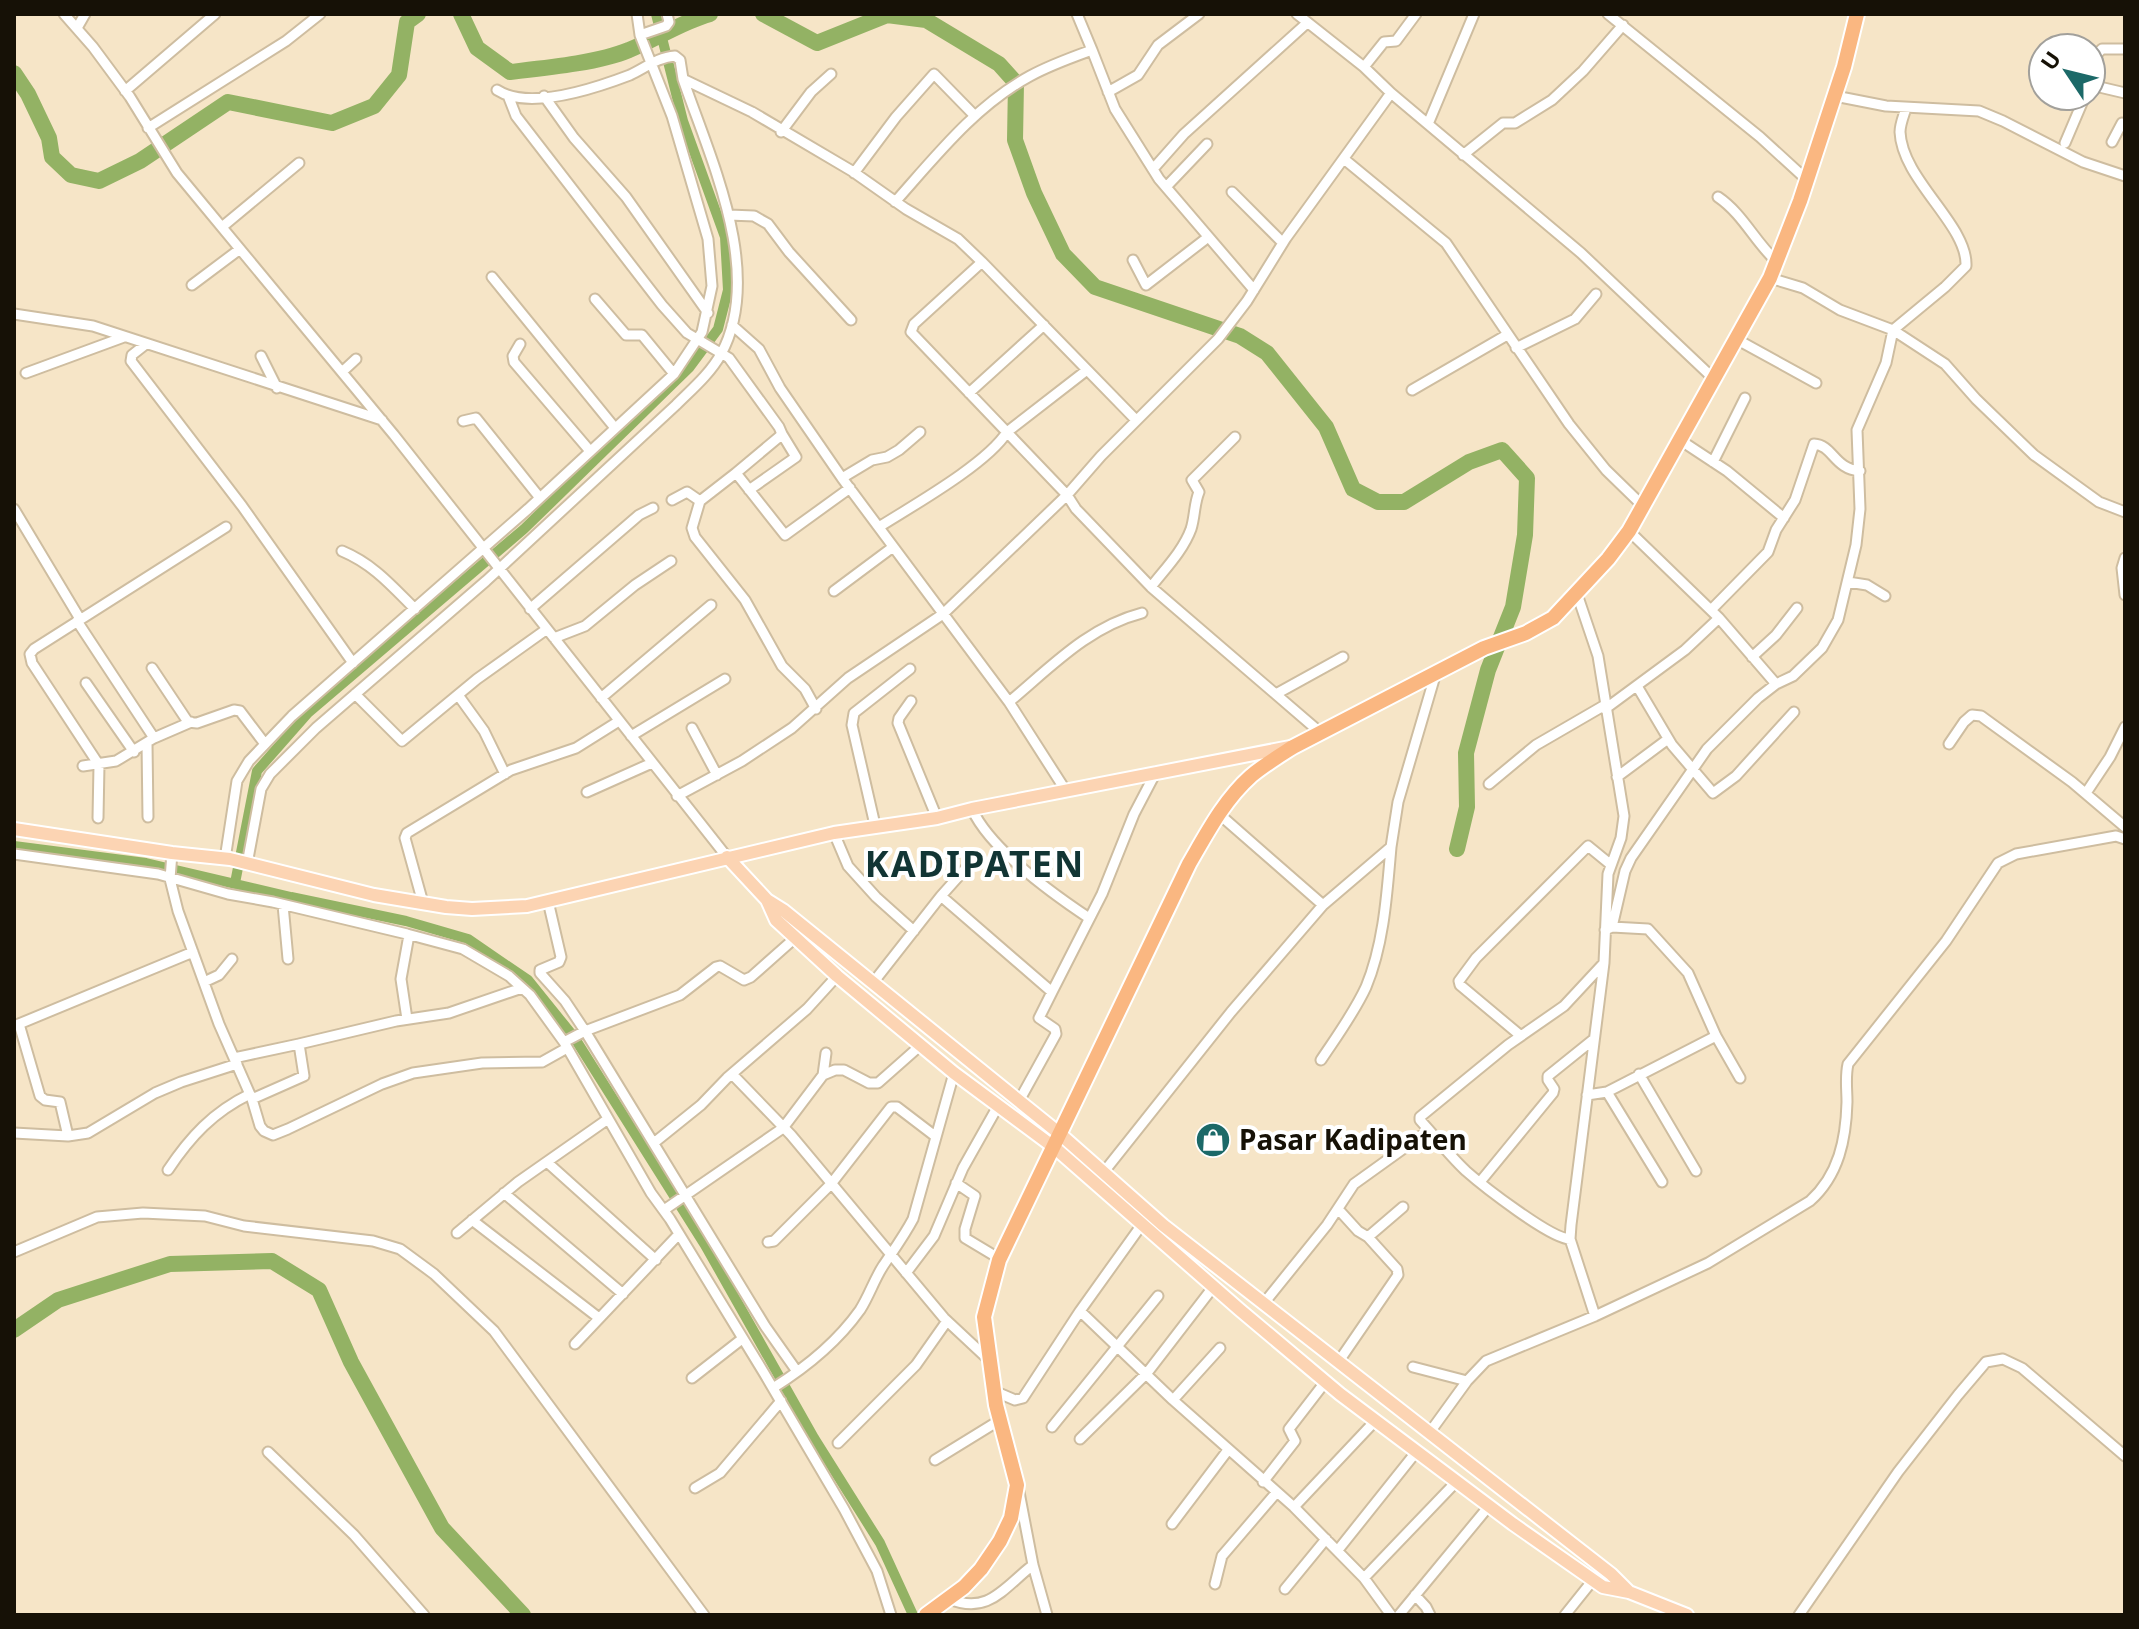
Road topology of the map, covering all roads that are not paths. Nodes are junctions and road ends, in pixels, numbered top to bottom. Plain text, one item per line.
1 (64, 14) edge
2 (85, 14) edge
3 (215, 14) edge
4 (320, 14) edge
5 (637, 14) edge
6 (667, 14) edge
7 (1077, 14) edge
8 (1199, 14) edge
9 (1297, 14) edge
10 (1416, 14) edge
11 (1474, 14) edge
12 (1608, 14) edge
13 (1857, 14) edge
14 (1307, 23) junction
15 (1623, 25) junction
16 (77, 28) junction
17 (644, 35) junction
18 (1092, 50) junction
19 (651, 60) junction
20 (1364, 67) junction
21 (831, 74) dead end
22 (683, 79) junction
23 (497, 90) dead end
24 (125, 91) junction
25 (1108, 92) junction
26 (1391, 93) junction
27 (544, 96) junction
28 (1835, 96) junction
29 (509, 98) junction
30 (1906, 108) junction
31 (2078, 112) edge
32 (975, 116) junction
33 (2124, 121) edge
34 (1428, 124) junction
35 (148, 128) junction
36 (781, 132) junction
37 (2112, 142) dead end
38 (2065, 143) dead end
39 (1207, 144) dead end
40 (1463, 155) junction
41 (1344, 159) junction
42 (299, 163) dead end
43 (1153, 169) junction
44 (854, 173) junction
45 (2125, 176) edge
46 (1807, 180) junction
47 (1166, 187) junction
48 (1232, 192) dead end
49 (1718, 197) dead end
50 (895, 202) junction
51 (729, 215) junction
52 (222, 227) junction
53 (1207, 238) junction
54 (1283, 243) junction
55 (240, 249) junction
56 (1133, 260) dead end
57 (982, 262) junction
58 (1777, 262) junction
59 (492, 277) dead end
60 (1770, 278) junction
61 (192, 285) dead end
62 (1254, 290) junction
63 (1596, 294) dead end
64 (595, 299) dead end
65 (14, 314) edge
66 (708, 314) junction
67 (851, 320) dead end
68 (732, 325) junction
69 (1044, 325) junction
70 (1893, 330) junction
71 (1507, 335) junction
72 (124, 337) junction
73 (1736, 339) junction
74 (699, 342) junction
75 (146, 344) junction
76 (520, 344) dead end
77 (1516, 348) junction
78 (719, 354) junction
79 (261, 356) dead end
80 (356, 359) dead end
81 (1087, 370) junction
82 (342, 372) junction
83 (26, 373) dead end
84 (674, 374) junction
85 (1713, 378) junction
86 (1816, 383) dead end
87 (277, 388) junction
88 (1412, 390) dead end
89 (969, 393) junction
90 (1745, 398) dead end
91 (382, 420) junction
92 (1136, 420) junction
93 (463, 421) dead end
94 (615, 428) junction
95 (920, 432) dead end
96 (1007, 432) junction
97 (782, 434) junction
98 (1235, 437) dead end
99 (1680, 440) junction
100 (590, 451) junction
101 (1713, 462) junction
102 (1860, 471) junction
103 (736, 473) junction
104 (842, 478) junction
105 (850, 488) junction
106 (749, 490) junction
107 (1067, 495) junction
108 (540, 498) junction
109 (672, 500) dead end
110 (700, 501) junction
111 (1643, 506) junction
112 (653, 508) dead end
113 (14, 509) edge
114 (2125, 512) edge
115 (1784, 518) junction
116 (226, 527) dead end
117 (879, 527) junction
118 (1629, 531) junction
119 (893, 547) junction
120 (485, 549) junction
121 (342, 551) dead end
122 (2125, 558) edge
123 (671, 561) dead end
124 (498, 567) junction
125 (1848, 582) junction
126 (1151, 587) junction
127 (834, 591) dead end
128 (1576, 591) junction
129 (2125, 595) edge
130 (1885, 596) dead end
131 (711, 605) dead end
132 (1797, 608) dead end
133 (415, 609) junction
134 (530, 609) junction
135 (1711, 610) junction
136 (1142, 613) dead end
137 (943, 614) junction
138 (1719, 618) junction
139 (79, 620) junction
140 (547, 629) junction
141 (554, 638) junction
142 (1343, 657) dead end
143 (1752, 657) junction
144 (353, 663) junction
145 (152, 668) dead end
146 (910, 669) dead end
147 (1435, 676) junction
148 (725, 679) dead end
149 (86, 683) dead end
150 (1776, 684) junction
151 (1637, 686) junction
152 (355, 694) junction
153 (1276, 694) junction
154 (458, 695) junction
155 (601, 698) junction
156 (911, 701) dead end
157 (1009, 702) junction
158 (1605, 707) junction
159 (816, 709) junction
160 (1794, 712) dead end
161 (619, 721) junction
162 (191, 722) junction
163 (2125, 727) edge
164 (692, 728) dead end
165 (1322, 734) junction
166 (631, 736) junction
167 (1668, 739) junction
168 (150, 740) junction
169 (265, 744) junction
170 (1949, 744) dead end
171 (1293, 747) junction
172 (134, 752) junction
173 (652, 763) junction
174 (99, 765) junction
175 (83, 766) dead end
176 (1693, 768) junction
177 (1156, 772) junction
178 (505, 774) junction
179 (717, 775) junction
180 (1617, 777) junction
181 (1489, 784) dead end
182 (1066, 791) junction
183 (587, 792) dead end
184 (2086, 793) junction
185 (677, 796) junction
186 (972, 809) junction
187 (1219, 814) junction
188 (148, 817) dead end
189 (98, 818) dead end
190 (937, 818) junction
191 (875, 825) junction
192 (14, 829) edge
193 (834, 833) junction
194 (2124, 834) edge
195 (1391, 847) junction
196 (14, 854) edge
197 (727, 857) junction
198 (172, 858) junction
199 (228, 859) junction
200 (246, 863) junction
201 (1610, 864) junction
202 (966, 868) dead end
203 (170, 877) junction
204 (1620, 888) junction
205 (1606, 895) junction
206 (941, 896) junction
207 (767, 900) junction
208 (548, 901) junction
209 (423, 903) junction
210 (283, 905) junction
211 (1323, 905) junction
212 (1089, 918) junction
213 (1608, 929) junction
214 (914, 931) junction
215 (409, 935) junction
216 (795, 938) junction
217 (193, 952) junction
218 (232, 959) dead end
219 (288, 959) dead end
220 (1604, 963) junction
221 (837, 976) junction
222 (204, 982) junction
223 (872, 984) junction
224 (522, 988) junction
225 (1052, 992) junction
226 (407, 1019) junction
227 (16, 1025) edge
228 (583, 1032) junction
229 (1521, 1036) junction
230 (1716, 1036) junction
231 (1594, 1039) junction
232 (567, 1043) junction
233 (299, 1044) junction
234 (921, 1045) junction
235 (826, 1053) dead end
236 (1321, 1060) dead end
237 (235, 1061) junction
238 (954, 1073) junction
239 (732, 1074) junction
240 (1639, 1074) junction
241 (823, 1075) junction
242 (1740, 1078) dead end
243 (1607, 1092) junction
244 (1587, 1095) junction
245 (251, 1096) junction
246 (1019, 1101) junction
247 (998, 1106) junction
248 (608, 1119) junction
249 (783, 1128) junction
250 (1428, 1129) junction
251 (14, 1133) edge
252 (68, 1136) junction
253 (935, 1136) junction
254 (1058, 1141) junction
255 (655, 1142) junction
256 (548, 1163) junction
257 (168, 1170) dead end
258 (1696, 1171) dead end
259 (1103, 1173) junction
260 (1480, 1182) junction
261 (1662, 1182) dead end
262 (956, 1183) junction
263 (831, 1184) junction
264 (504, 1193) junction
265 (686, 1195) junction
266 (1403, 1207) dead end
267 (665, 1209) junction
268 (1338, 1209) junction
269 (472, 1220) junction
270 (1143, 1223) junction
271 (457, 1233) dead end
272 (679, 1234) junction
273 (1368, 1237) junction
274 (1570, 1239) junction
275 (768, 1242) dead end
276 (14, 1252) edge
277 (891, 1255) junction
278 (1000, 1259) junction
279 (656, 1260) junction
280 (906, 1273) junction
281 (1214, 1286) junction
282 (623, 1294) junction
283 (1158, 1296) dead end
284 (1264, 1303) junction
285 (1080, 1311) junction
286 (1593, 1312) junction
287 (599, 1318) junction
288 (947, 1321) junction
289 (742, 1339) junction
290 (575, 1344) dead end
291 (1116, 1345) junction
292 (1220, 1348) dead end
293 (989, 1360) junction
294 (1339, 1361) junction
295 (1413, 1367) dead end
296 (795, 1371) junction
297 (1147, 1373) junction
298 (1356, 1375) junction
299 (692, 1378) dead end
300 (1326, 1381) junction
301 (1467, 1381) junction
302 (774, 1387) junction
303 (994, 1391) junction
304 (1340, 1394) junction
305 (1173, 1400) junction
306 (781, 1401) junction
307 (1000, 1420) junction
308 (1376, 1420) junction
309 (1418, 1423) junction
310 (1052, 1427) dead end
311 (1430, 1432) junction
312 (1080, 1439) dead end
313 (1404, 1441) junction
314 (838, 1443) dead end
315 (1228, 1450) junction
316 (1417, 1451) junction
317 (268, 1452) dead end
318 (2125, 1456) edge
319 (935, 1460) dead end
320 (1457, 1481) junction
321 (1263, 1482) junction
322 (1017, 1485) junction
323 (695, 1488) dead end
324 (1276, 1493) junction
325 (1489, 1506) junction
326 (1294, 1507) junction
327 (1525, 1508) junction
328 (1172, 1524) dead end
329 (1513, 1524) junction
330 (1326, 1539) junction
331 (1338, 1550) junction
332 (1033, 1565) junction
333 (1364, 1578) junction
334 (1593, 1580) junction
335 (1215, 1584) dead end
336 (1285, 1589) dead end
337 (1629, 1592) junction
338 (1415, 1595) junction
339 (949, 1599) junction
340 (931, 1612) edge
341 (424, 1615) edge
342 (704, 1615) edge
343 (891, 1615) edge
344 (1047, 1615) edge
345 (1391, 1615) edge
346 (1399, 1615) edge
347 (1430, 1615) edge
348 (1565, 1615) edge
349 (1687, 1615) edge
350 (1799, 1615) edge

1 - 16 street
2 - 16 street
3 - 24 street
4 - 35 street
5 - 17 street
6 - 17 street
7 - 18 street
8 - 25 street
9 - 14 street
10 - 20 street
11 - 34 street
12 - 15 street
13 - 28 highway
14 - 20 street
14 - 43 street
15 - 40 street
15 - 46 street
16 - 24 street
17 - 19 street
18 - 25 street
18 - 32 street
19 - 22 street
19 - 27 street
19 - 66 street
20 - 26 street
21 - 36 street
22 - 36 street
22 - 51 street
23 - 29 street
24 - 35 street
25 - 43 street
26 - 34 street
26 - 41 street
27 - 29 street
27 - 66 street
28 - 30 street
28 - 46 highway
29 - 74 street
30 - 45 street
30 - 70 street
31 - 38 street
32 - 44 street
32 - 50 street
33 - 37 street
34 - 40 street
35 - 52 street
36 - 44 street
39 - 47 street
40 - 85 street
41 - 54 street
41 - 71 street
42 - 52 street
43 - 47 street
44 - 50 street
46 - 58 highway
47 - 53 street
48 - 54 street
49 - 58 street
50 - 57 street
51 - 67 street
51 - 68 street
52 - 55 street
53 - 56 street
53 - 62 street
54 - 62 street
55 - 61 street
55 - 82 street
57 - 69 street
57 - 89 street
58 - 60 highway
59 - 94 street
60 - 70 street
60 - 73 highway
62 - 92 street
63 - 77 street
64 - 84 street
65 - 72 street
66 - 74 street
68 - 78 street
68 - 104 street
69 - 81 street
69 - 89 street
70 - 102 street
70 - 114 street
71 - 77 street
71 - 88 street
72 - 75 street
72 - 83 street
73 - 85 highway
73 - 86 street
74 - 78 street
74 - 84 street
75 - 87 street
75 - 144 street
76 - 100 street
77 - 111 street
78 - 97 street
78 - 124 street
79 - 87 street
80 - 82 street
81 - 92 street
81 - 96 street
82 - 91 street
84 - 94 street
85 - 99 highway
87 - 91 street
89 - 96 street
90 - 101 street
91 - 120 street
92 - 107 street
93 - 108 street
94 - 100 street
95 - 104 street
96 - 107 street
96 - 117 street
97 - 103 street
97 - 106 street
98 - 126 street
99 - 101 street
99 - 111 highway
100 - 108 street
101 - 115 street
102 - 115 street
102 - 125 street
103 - 106 street
103 - 110 street
104 - 105 street
105 - 106 street
105 - 117 street
107 - 126 street
107 - 137 street
108 - 120 street
109 - 110 street
110 - 159 street
111 - 118 highway
112 - 134 street
113 - 139 street
115 - 135 street
116 - 139 street
117 - 119 street
118 - 128 highway
118 - 135 street
119 - 127 street
119 - 137 street
120 - 124 street
120 - 133 street
121 - 133 street
122 - 129 street
123 - 141 street
124 - 134 street
124 - 152 street
125 - 130 street
125 - 150 street
126 - 153 street
128 - 147 highway
128 - 158 street
131 - 155 street
132 - 143 street
133 - 144 street
134 - 140 street
135 - 138 street
136 - 157 street
137 - 157 street
137 - 159 street
138 - 143 street
138 - 151 street
139 - 168 street
139 - 174 street
140 - 141 street
140 - 154 street
141 - 155 street
142 - 153 street
143 - 150 street
144 - 169 street
145 - 162 street
146 - 191 street
147 - 165 highway
147 - 195 street
148 - 166 street
149 - 172 street
150 - 176 street
151 - 158 street
151 - 167 street
152 - 154 street
152 - 200 street
153 - 165 street
154 - 178 street
155 - 161 street
156 - 190 street
157 - 182 street
158 - 180 street
158 - 181 street
159 - 179 street
160 - 176 street
161 - 166 street
161 - 178 street
162 - 168 street
162 - 169 street
163 - 184 street
164 - 179 street
165 - 171 highway
166 - 173 street
167 - 176 street
167 - 180 street
168 - 172 street
168 - 188 street
169 - 199 street
170 - 184 street
171 - 177 main road
171 - 187 highway
172 - 174 street
173 - 183 street
173 - 185 street
174 - 175 street
174 - 189 street
176 - 204 street
177 - 182 main road
177 - 212 street
178 - 209 street
179 - 185 street
180 - 201 street
182 - 186 main road
184 - 194 street
185 - 197 street
186 - 190 main road
186 - 212 street
187 - 211 street
187 - 254 highway
190 - 191 main road
191 - 193 main road
192 - 198 main road
193 - 197 main road
193 - 214 street
194 - 286 street
195 - 211 street
195 - 236 street
196 - 203 street
197 - 207 main road
197 - 208 main road
198 - 199 main road
198 - 203 street
199 - 200 main road
200 - 209 main road
201 - 205 street
201 - 229 street
202 - 206 street
203 - 210 street
203 - 217 street
204 - 205 street
204 - 213 street
205 - 213 street
206 - 214 street
206 - 225 street
207 - 216 main road
207 - 223 main road
208 - 209 main road
208 - 228 street
210 - 215 street
210 - 219 street
211 - 259 street
212 - 225 street
213 - 220 street
213 - 230 street
214 - 223 street
215 - 224 street
215 - 226 street
216 - 221 main road
216 - 228 street
217 - 222 street
217 - 227 street
218 - 222 street
220 - 229 street
220 - 231 street
221 - 234 main road
221 - 239 street
222 - 237 street
223 - 246 main road
224 - 226 street
224 - 232 street
225 - 246 street
226 - 233 street
227 - 252 street
228 - 232 street
228 - 255 street
229 - 250 street
230 - 240 street
230 - 242 street
231 - 244 street
231 - 260 street
232 - 245 street
232 - 248 street
233 - 237 street
233 - 245 street
234 - 238 main road
234 - 241 street
235 - 241 street
237 - 245 street
237 - 252 street
238 - 247 main road
238 - 253 street
239 - 249 street
239 - 255 street
240 - 243 street
240 - 258 street
241 - 249 street
243 - 244 street
243 - 261 street
244 - 274 street
245 - 257 street
246 - 254 main road
247 - 254 main road
247 - 262 street
248 - 256 street
248 - 267 street
249 - 263 street
249 - 265 street
250 - 260 street
250 - 268 street
251 - 252 street
253 - 263 street
253 - 277 street
254 - 259 main road
254 - 270 main road
254 - 278 highway
255 - 265 street
256 - 264 street
256 - 279 street
259 - 284 main road
260 - 274 street
262 - 278 street
262 - 280 street
263 - 275 street
263 - 277 street
264 - 269 street
264 - 282 street
265 - 267 street
265 - 296 street
266 - 273 street
267 - 272 street
268 - 273 street
268 - 284 street
269 - 271 street
269 - 287 street
270 - 281 main road
270 - 285 street
272 - 279 street
272 - 289 street
273 - 294 street
274 - 286 street
276 - 342 street
277 - 280 street
277 - 296 street
278 - 293 highway
279 - 282 street
280 - 288 street
281 - 297 street
281 - 300 main road
282 - 287 street
283 - 291 street
284 - 294 main road
285 - 291 street
285 - 303 street
286 - 301 street
287 - 290 street
288 - 293 street
288 - 314 street
289 - 299 street
289 - 302 street
291 - 297 street
291 - 310 street
292 - 305 street
293 - 303 highway
294 - 298 main road
295 - 301 street
296 - 302 street
297 - 305 street
297 - 312 street
298 - 304 main road
298 - 309 main road
300 - 304 main road
300 - 321 street
301 - 311 street
302 - 306 street
303 - 307 highway
304 - 308 main road
305 - 315 street
306 - 323 street
306 - 343 street
307 - 319 street
307 - 322 highway
308 - 313 main road
308 - 326 street
309 - 311 main road
309 - 313 main road
311 - 327 main road
313 - 316 main road
315 - 321 street
315 - 328 street
316 - 320 main road
316 - 331 street
317 - 341 street
318 - 350 street
320 - 325 main road
320 - 333 street
321 - 324 street
322 - 332 street
322 - 339 highway
324 - 326 street
324 - 335 street
325 - 329 main road
325 - 338 street
326 - 330 street
327 - 329 main road
327 - 337 main road
329 - 334 main road
330 - 331 street
330 - 336 street
331 - 333 street
332 - 339 street
332 - 344 street
333 - 345 street
334 - 337 main road
334 - 348 street
337 - 349 main road
338 - 346 street
338 - 347 street
339 - 340 highway

